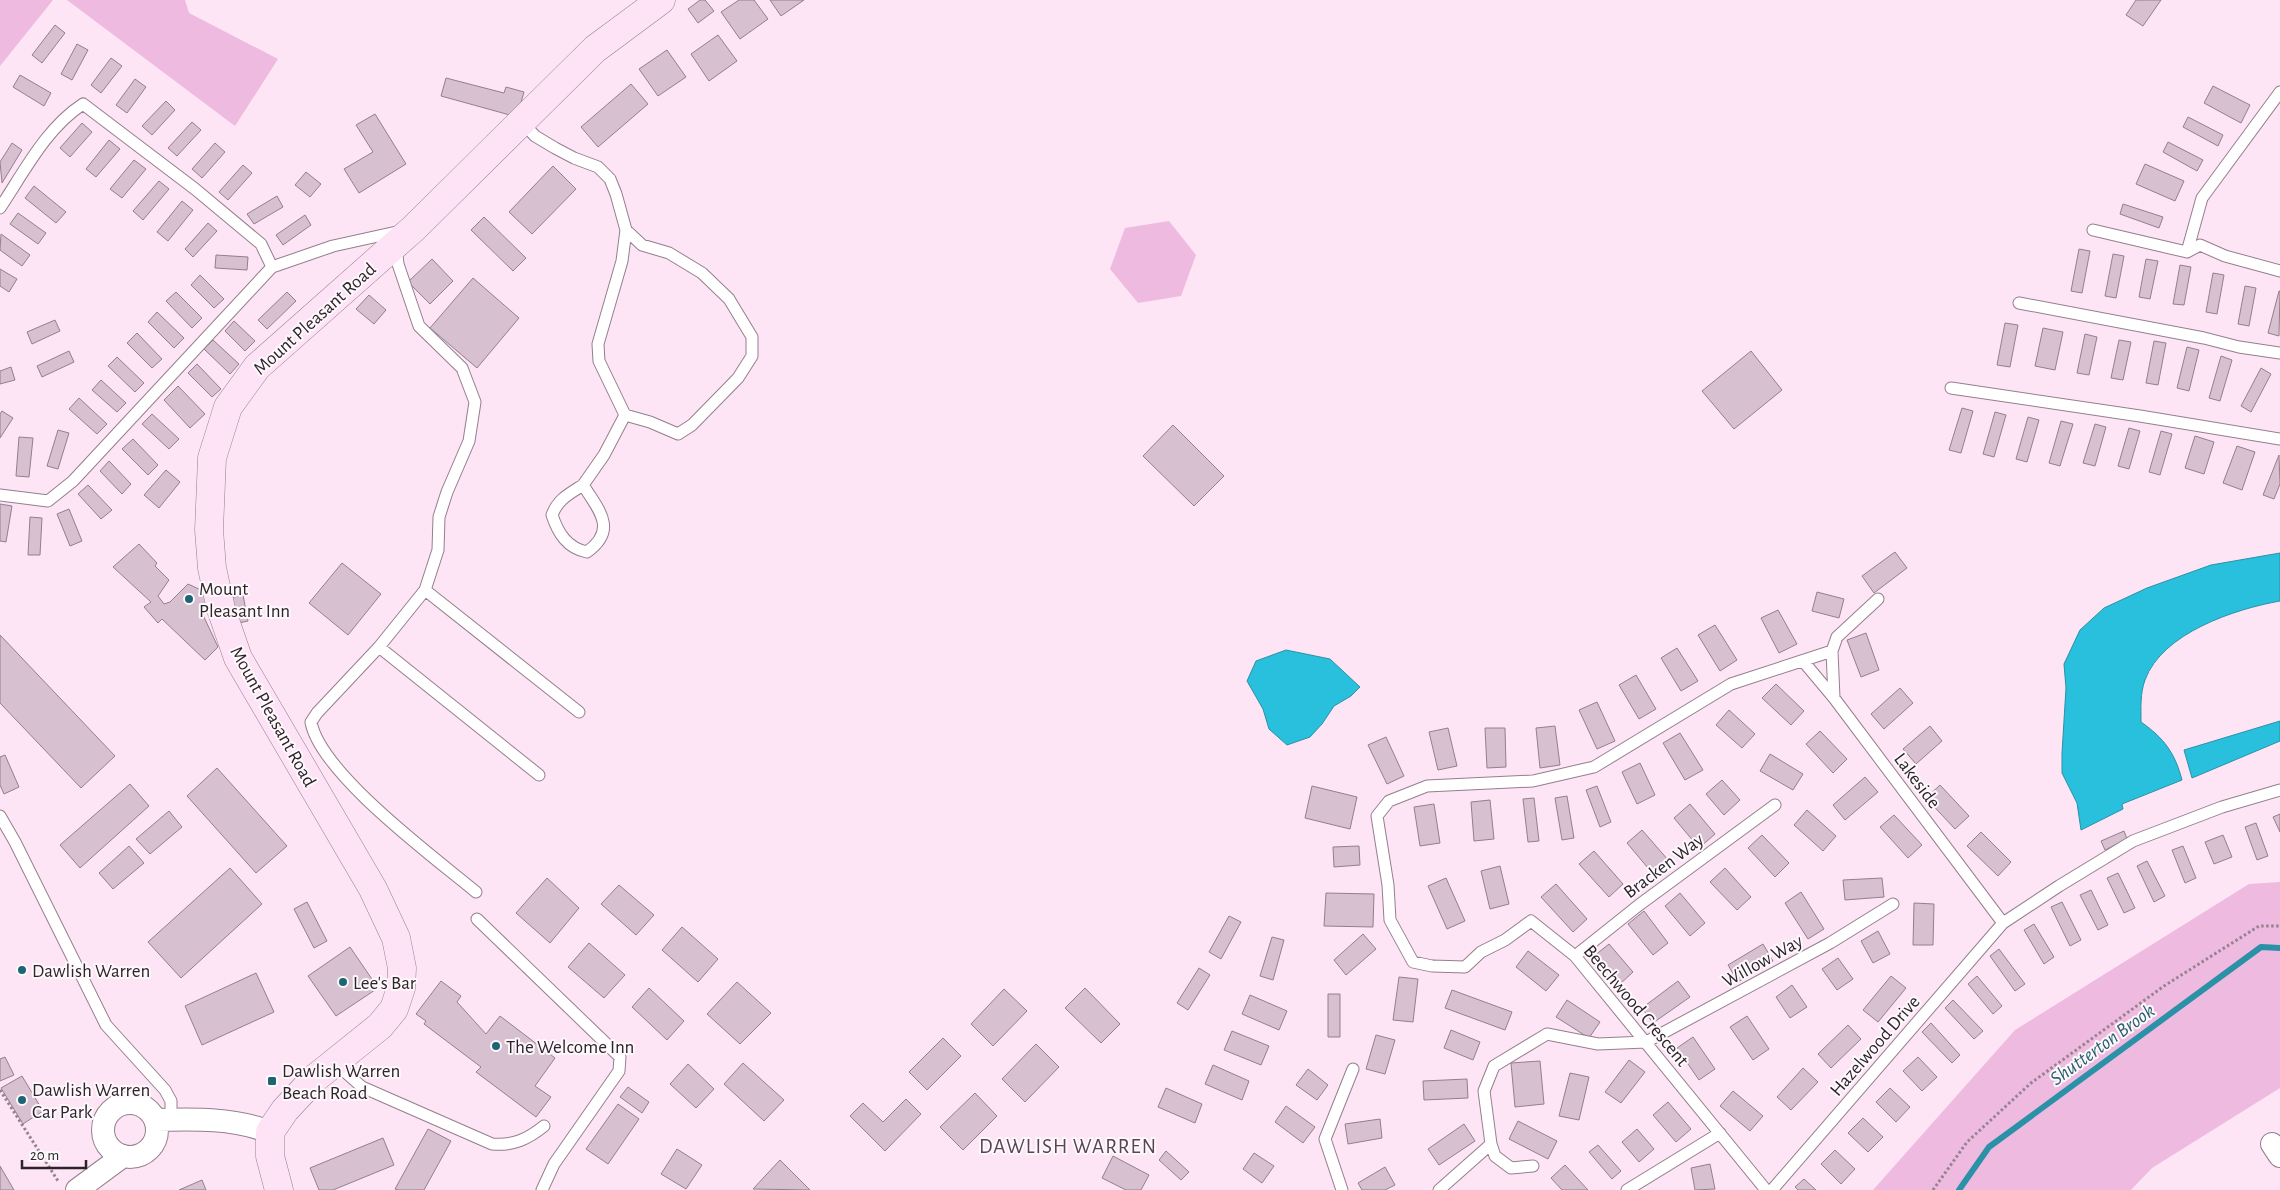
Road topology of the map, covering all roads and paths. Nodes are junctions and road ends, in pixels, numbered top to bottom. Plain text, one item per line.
1 (661, 0) edge
2 (2280, 92) edge
3 (522, 122) junction
4 (0, 208) edge
5 (626, 230) junction
6 (2093, 230) dead end
7 (405, 236) junction
8 (2186, 252) junction
9 (272, 267) junction
10 (2280, 271) edge
11 (2019, 303) dead end
12 (2280, 353) edge
13 (1951, 388) dead end
14 (625, 415) junction
15 (2280, 440) edge
16 (584, 485) junction
17 (0, 495) edge
18 (425, 590) junction
19 (1878, 599) dead end
20 (379, 647) junction
21 (1832, 651) junction
22 (1803, 661) junction
23 (1834, 698) junction
24 (578, 712) dead end
25 (539, 775) dead end
26 (2280, 790) edge
27 (1774, 805) dead end
28 (0, 816) edge
29 (476, 892) dead end
30 (1893, 904) dead end
31 (478, 918) dead end
32 (2003, 923) junction
33 (2280, 926) edge
34 (1575, 956) junction
35 (1646, 1042) junction
36 (335, 1063) junction
37 (1353, 1069) dead end
38 (0, 1090) edge
39 (163, 1120) junction
40 (544, 1126) dead end
41 (270, 1132) junction
42 (1720, 1132) junction
43 (1490, 1144) junction
44 (123, 1156) junction
45 (1533, 1166) dead end
46 (63, 1190) edge
47 (77, 1190) edge
48 (279, 1190) edge
49 (542, 1190) edge
50 (1342, 1190) edge
51 (1439, 1190) edge
52 (1627, 1190) edge
53 (1766, 1190) edge
54 (1772, 1190) edge
55 (1933, 1190) edge

1 - 3 street, Mount Pleasant Road
2 - 8 lane
3 - 5 lane
3 - 7 street, Mount Pleasant Road
4 - 9 lane
5 - 14 lane
5 - 14 lane
6 - 8 lane
7 - 9 lane
7 - 18 lane
7 - 36 street, Mount Pleasant Road
8 - 10 lane
9 - 17 lane
11 - 12 lane
13 - 15 lane
14 - 16 lane
16 - 16 lane
18 - 20 lane
18 - 24 lane
19 - 21 lane
20 - 25 lane
20 - 29 lane
21 - 22 lane
21 - 23 lane
22 - 23 lane, Lakeside
22 - 34 lane, Beechwood Crescent
23 - 32 lane, Lakeside
26 - 32 lane, Hazelwood Drive
27 - 34 lane, Bracken Way
28 - 39 lane
30 - 35 lane, Willow Way
31 - 49 lane
32 - 54 lane, Hazelwood Drive
33 - 55 path
34 - 35 lane, Beechwood Crescent
35 - 42 lane, Beechwood Crescent
35 - 43 lane
36 - 40 lane
36 - 41 street, Mount Pleasant Road
37 - 50 lane
38 - 46 path
39 - 41 street
39 - 44 street
39 - 44 street
41 - 48 street
42 - 52 lane
42 - 53 lane, Beechwood Crescent
43 - 45 lane
43 - 51 lane
44 - 47 street

